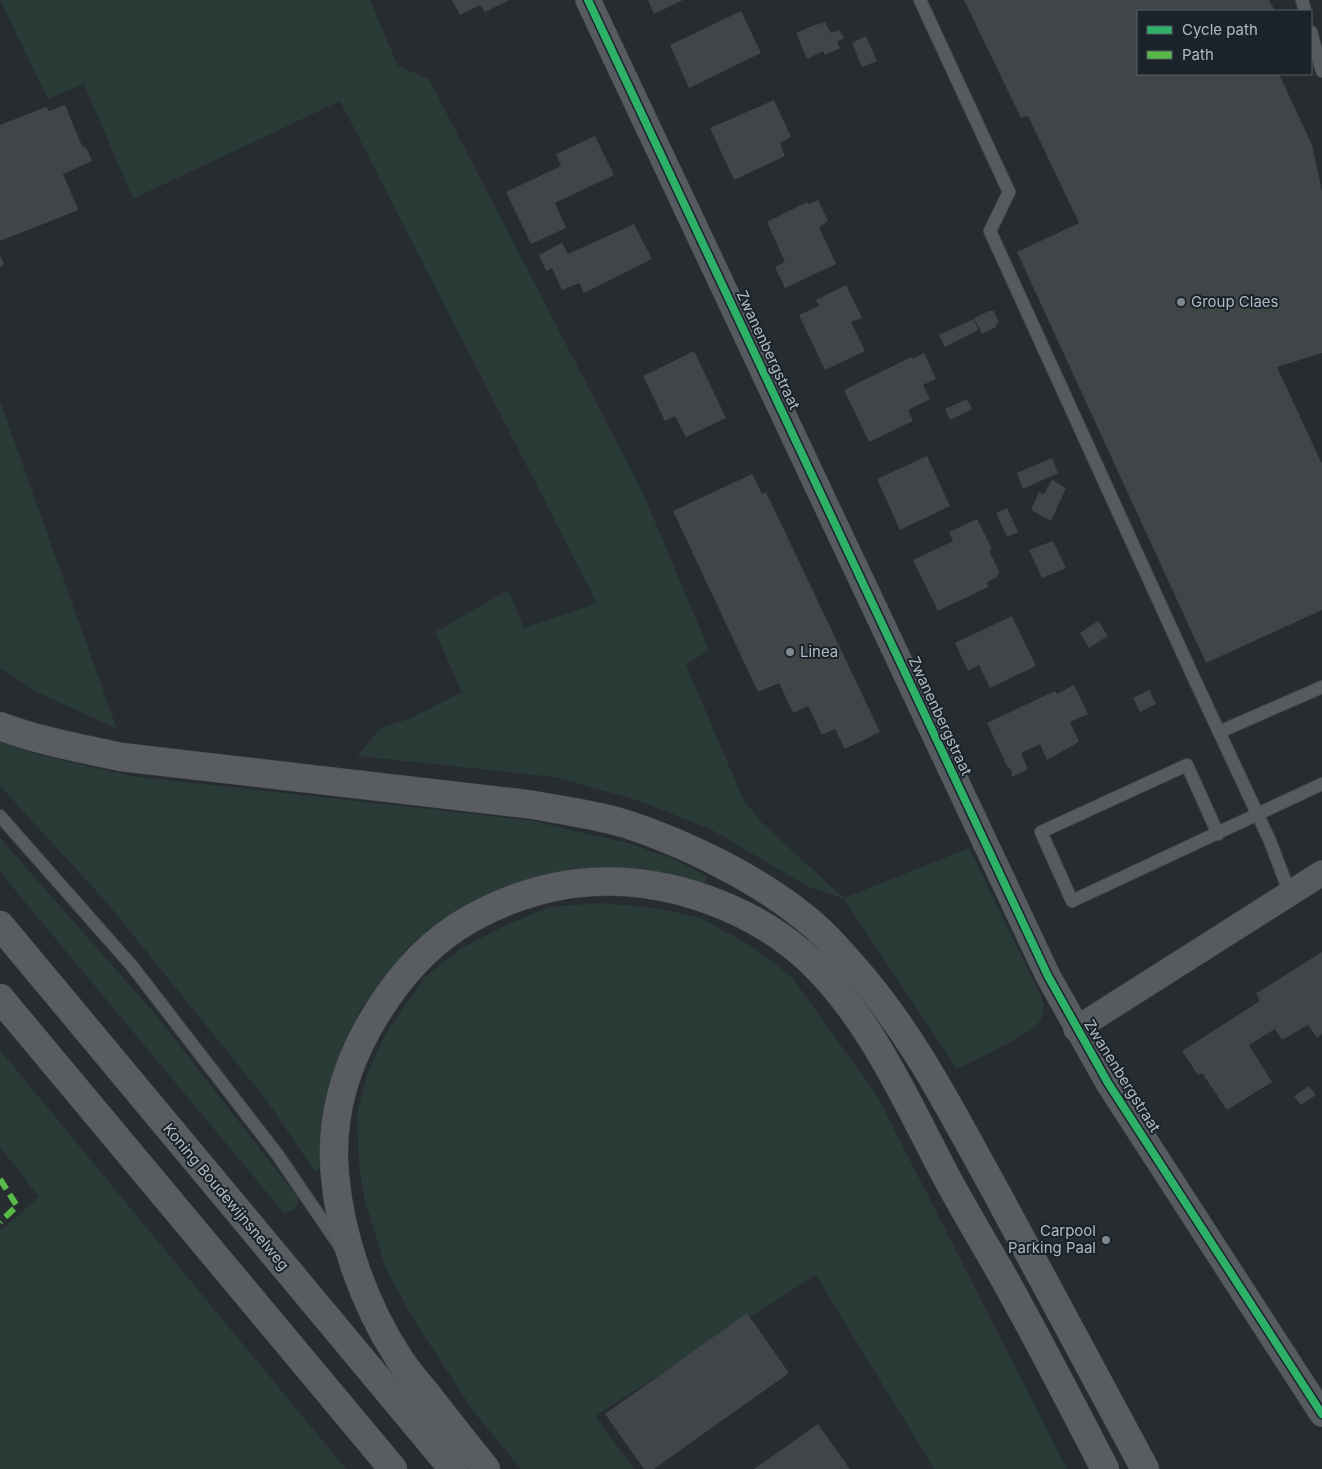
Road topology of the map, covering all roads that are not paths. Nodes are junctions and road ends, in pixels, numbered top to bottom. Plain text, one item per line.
1 (588, 0) edge
2 (920, 0) edge
3 (1312, 36) edge
4 (1322, 71) edge
5 (1322, 687) edge
6 (0, 726) edge
7 (1219, 732) junction
8 (1322, 784) edge
9 (1258, 815) junction
10 (0, 816) edge
11 (1218, 834) junction
12 (1322, 873) edge
13 (1290, 894) junction
14 (0, 925) edge
15 (0, 998) edge
16 (1076, 1029) junction
17 (358, 1272) junction
18 (1322, 1414) edge
19 (393, 1469) edge
20 (453, 1469) edge
21 (486, 1469) edge
22 (1105, 1469) edge
23 (1145, 1469) edge

1 - 16 street, Zwanenbergstraat
2 - 7 lane
3 - 4 lane
5 - 7 lane
6 - 23 highway
7 - 9 lane
8 - 9 lane
9 - 11 lane
9 - 13 lane
10 - 17 lane
11 - 11 lane
12 - 13 street, Zwanenbergstraat
13 - 16 street, Zwanenbergstraat
14 - 20 highway, Koning Boudewijnsnelweg
15 - 19 highway
16 - 18 street, Zwanenbergstraat
17 - 21 highway
17 - 22 highway

